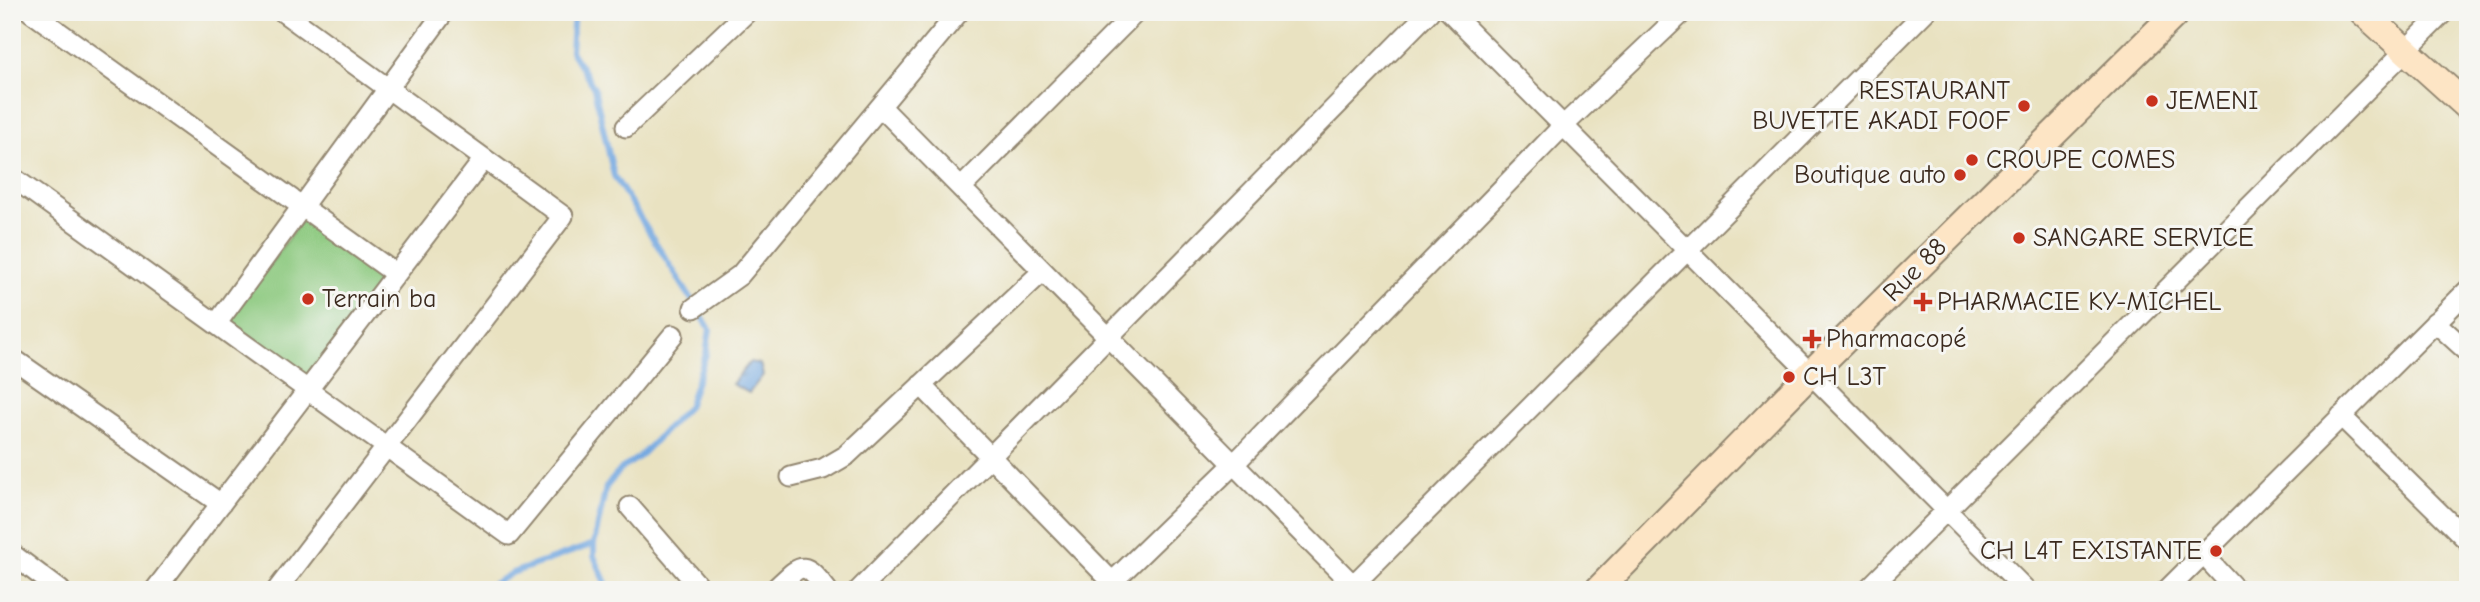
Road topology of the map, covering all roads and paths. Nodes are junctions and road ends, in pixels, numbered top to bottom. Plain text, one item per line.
1 (31, 12) edge
2 (283, 12) edge
3 (444, 12) edge
4 (747, 12) edge
5 (959, 12) edge
6 (1136, 12) edge
7 (1429, 12) edge
8 (1450, 12) edge
9 (1683, 12) edge
10 (1925, 12) edge
11 (2176, 12) edge
12 (2363, 12) edge
13 (2444, 12) edge
14 (2405, 51) junction
15 (388, 89) junction
16 (881, 107) junction
17 (2468, 107) edge
18 (1563, 126) junction
19 (626, 127) dead end
20 (484, 159) junction
21 (12, 177) edge
22 (961, 188) junction
23 (303, 207) junction
24 (1687, 250) junction
25 (1043, 271) junction
26 (396, 274) junction
27 (2468, 290) edge
28 (694, 308) dead end
29 (2435, 322) junction
30 (217, 323) junction
31 (673, 335) dead end
32 (1108, 337) junction
33 (2468, 352) edge
34 (12, 358) edge
35 (1810, 374) junction
36 (921, 385) junction
37 (308, 390) junction
38 (2341, 416) junction
39 (387, 446) junction
40 (992, 455) junction
41 (1234, 464) junction
42 (791, 477) dead end
43 (220, 504) junction
44 (629, 507) dead end
45 (1947, 510) junction
46 (2468, 541) edge
47 (12, 554) edge
48 (2203, 554) junction
49 (1112, 587) edge
50 (1356, 587) edge
51 (60, 590) edge
52 (155, 590) edge
53 (277, 590) edge
54 (702, 590) edge
55 (774, 590) edge
56 (827, 590) edge
57 (859, 590) edge
58 (1598, 590) edge
59 (1867, 590) edge
60 (2026, 590) edge
61 (2167, 590) edge
62 (2236, 590) edge

1 - 23 street
2 - 15 street
3 - 15 street
4 - 19 street
5 - 16 street
6 - 22 street
7 - 32 street
8 - 18 street
9 - 18 street
10 - 24 street
11 - 35 main road, Rue 88
12 - 14 main road
13 - 14 street
14 - 17 main road
14 - 45 street
15 - 20 street
15 - 23 street
16 - 22 street
16 - 28 street
18 - 24 street
18 - 41 street
20 - 26 street
20 - 39 street
21 - 30 street
22 - 25 street
23 - 26 street
23 - 30 street
24 - 35 street
24 - 50 street
25 - 32 street
25 - 36 street
26 - 37 street
27 - 29 street
29 - 33 street
29 - 38 street
30 - 37 street
31 - 39 street
32 - 40 street
32 - 41 street
34 - 43 street
35 - 45 street
35 - 58 main road, Rue 88
36 - 40 street
36 - 42 street
37 - 39 street
37 - 43 street
38 - 46 street
38 - 48 street
39 - 53 street
40 - 49 street
40 - 57 street
41 - 49 street
41 - 50 street
43 - 52 street
44 - 54 street
45 - 59 street
45 - 60 street
47 - 51 street
48 - 61 street
48 - 62 street
55 - 56 street

